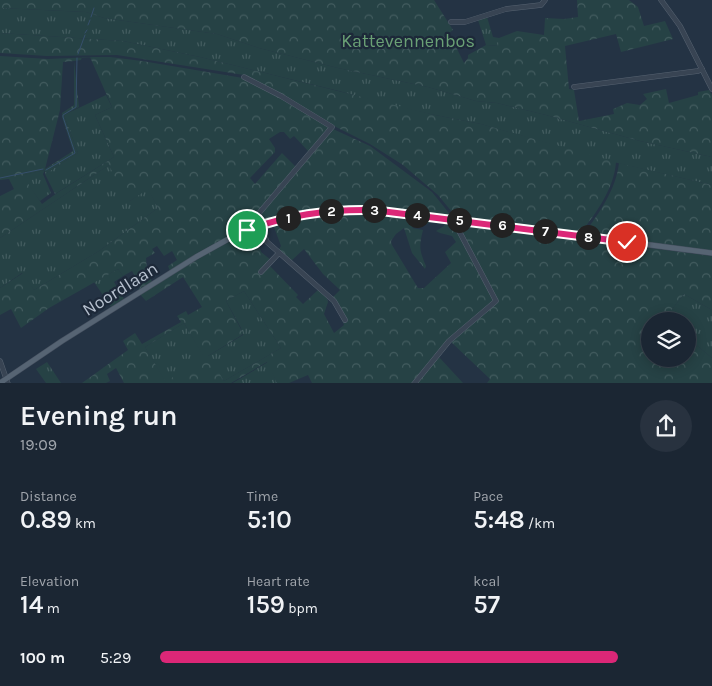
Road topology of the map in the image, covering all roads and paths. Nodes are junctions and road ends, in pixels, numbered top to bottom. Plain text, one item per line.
1 (545, 0) edge
2 (662, 0) edge
3 (451, 22) dead end
4 (702, 69) junction
5 (244, 77) dead end
6 (574, 87) dead end
7 (712, 89) edge
8 (459, 220) junction
9 (261, 228) junction
10 (247, 230) junction
11 (213, 247) junction
12 (712, 252) edge
13 (279, 253) junction
14 (261, 272) dead end
15 (344, 320) dead end
16 (0, 361) edge
17 (7, 382) edge
18 (0, 383) edge
19 (415, 383) edge

1 - 3 street
2 - 4 street
4 - 6 street
4 - 7 street
5 - 10 street
8 - 9 main road, Noordlaan
8 - 12 main road, Noordlaan
8 - 19 street
9 - 10 main road, Noordlaan
9 - 11 main road, Noordlaan
9 - 13 street
10 - 11 main road, Noordlaan
11 - 17 main road, Noordlaan
13 - 14 street
13 - 15 street
16 - 17 street
17 - 18 main road, Noordlaan

